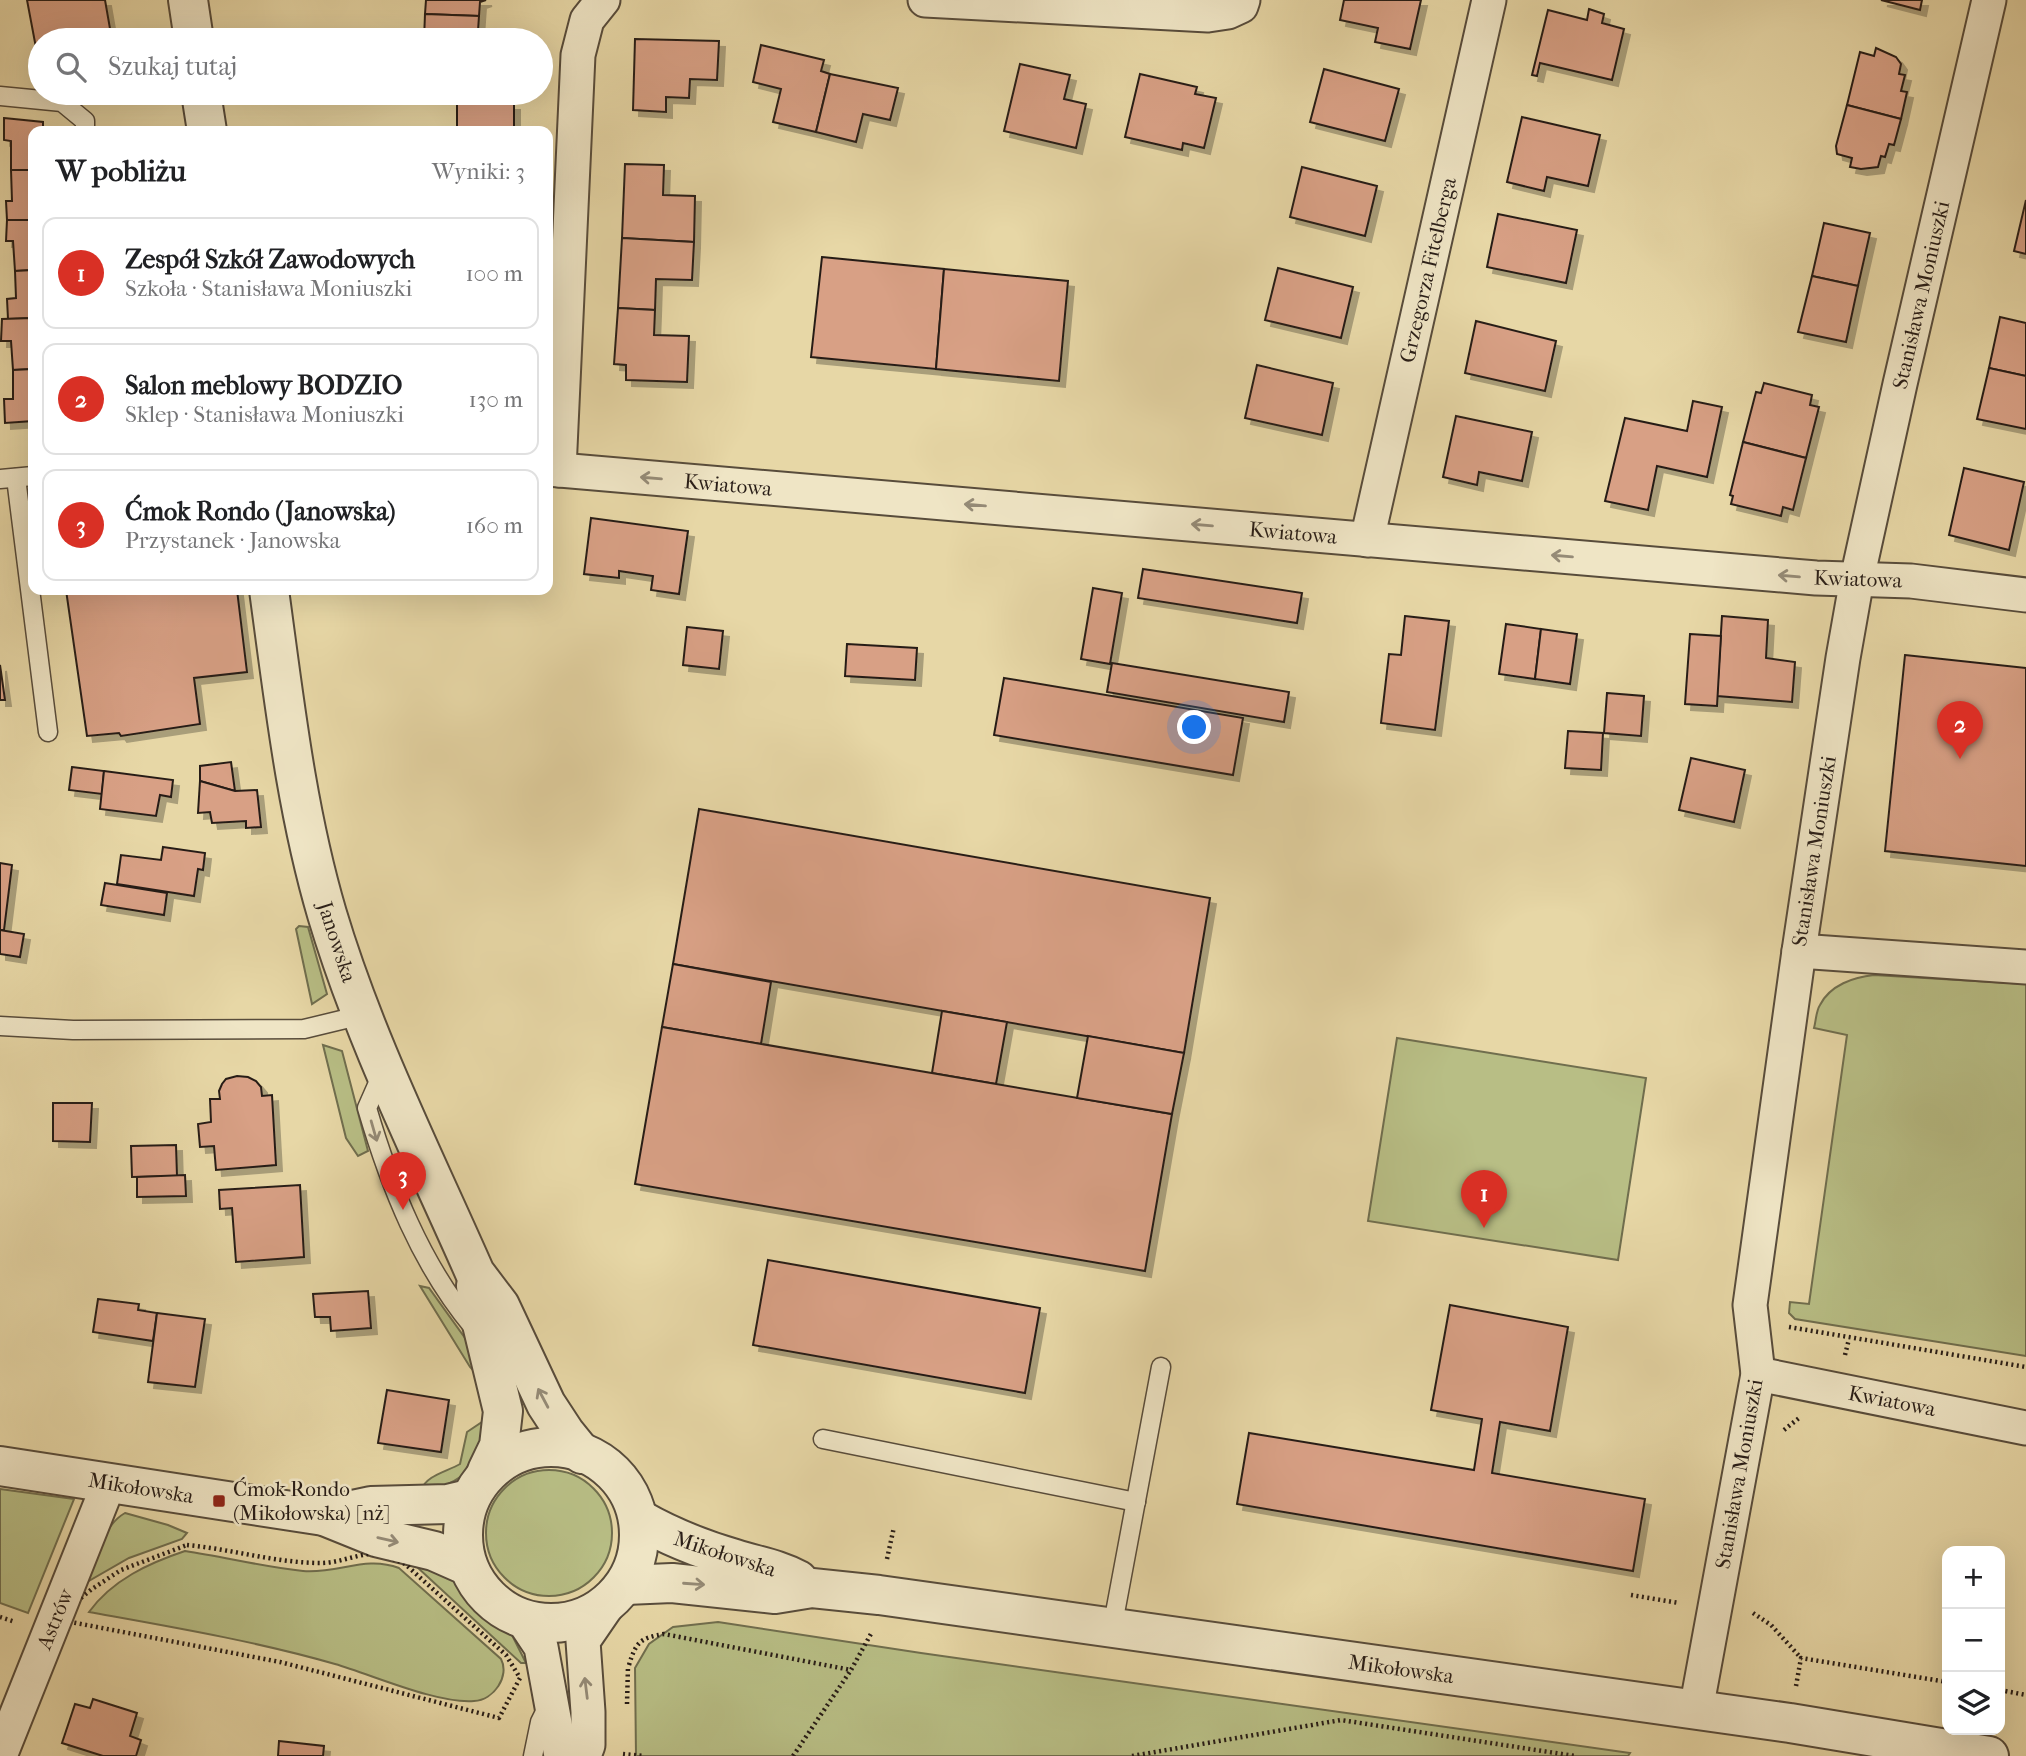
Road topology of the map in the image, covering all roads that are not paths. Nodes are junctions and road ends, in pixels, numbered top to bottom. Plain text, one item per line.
1 (188, 0) edge
2 (603, 0) edge
3 (925, 0) edge
4 (1243, 0) edge
5 (1489, 0) edge
6 (1989, 0) edge
7 (192, 28) edge
8 (0, 96) edge
9 (28, 99) edge
10 (66, 105) edge
11 (203, 105) edge
12 (85, 126) edge
13 (206, 126) edge
14 (553, 470) edge
15 (16, 477) edge
16 (1367, 540) junction
17 (28, 573) edge
18 (1857, 579) junction
19 (31, 595) edge
20 (270, 595) edge
21 (2026, 595) edge
22 (48, 732) dead end
23 (1799, 951) junction
24 (2026, 967) edge
25 (362, 1016) junction
26 (0, 1026) edge
27 (385, 1068) junction
28 (475, 1273) junction
29 (486, 1343) junction
30 (1161, 1367) dead end
31 (1758, 1374) junction
32 (2026, 1428) edge
33 (823, 1439) dead end
34 (582, 1454) junction
35 (0, 1466) edge
36 (109, 1483) junction
37 (478, 1485) junction
38 (1136, 1502) junction
39 (324, 1516) junction
40 (639, 1519) junction
41 (468, 1566) junction
42 (812, 1588) junction
43 (617, 1595) junction
44 (521, 1618) junction
45 (1112, 1629) junction
46 (552, 1700) junction
47 (1696, 1710) junction
48 (0, 1756) edge
49 (533, 1756) edge
50 (561, 1756) edge
51 (584, 1756) edge
52 (1989, 1756) edge

1 - 7 street
2 - 14 street, Kwiatowa
3 - 4 street
5 - 16 street, Grzegorza Fitelberga
6 - 18 street, Stanisława Moniuszki
8 - 9 lane
10 - 12 lane
11 - 13 street
16 -> 14 street, Kwiatowa
15 - 17 lane
18 -> 16 street, Kwiatowa
18 - 21 street, Kwiatowa
18 - 23 street, Stanisława Moniuszki
19 - 22 lane
20 - 25 street, Janowska
23 - 24 street
23 - 31 street, Stanisława Moniuszki
25 - 26 lane
25 - 27 street, Janowska
27 - 28 street, Janowska
27 -> 29 lane
28 - 29 street, Janowska
34 -> 28 street, Janowska
29 - 37 street, Janowska
30 - 38 lane
31 - 32 street, Kwiatowa
31 - 47 street, Stanisława Moniuszki
33 - 38 lane
34 - 37 street
34 - 40 street
35 - 36 street, Mikołowska
36 - 39 street, Mikołowska
36 - 48 street, Astrów
37 - 39 street, Mikołowska
37 - 41 street
38 - 45 lane
39 -> 41 street, Mikołowska
40 - 42 street, Mikołowska
40 - 43 street
41 - 44 street
43 -> 42 street, Mikołowska
42 - 45 street, Mikołowska
43 - 44 street
51 -> 43 street
44 - 46 street
45 - 47 street, Mikołowska
46 - 49 lane
46 - 50 street
47 - 52 street, Mikołowska

